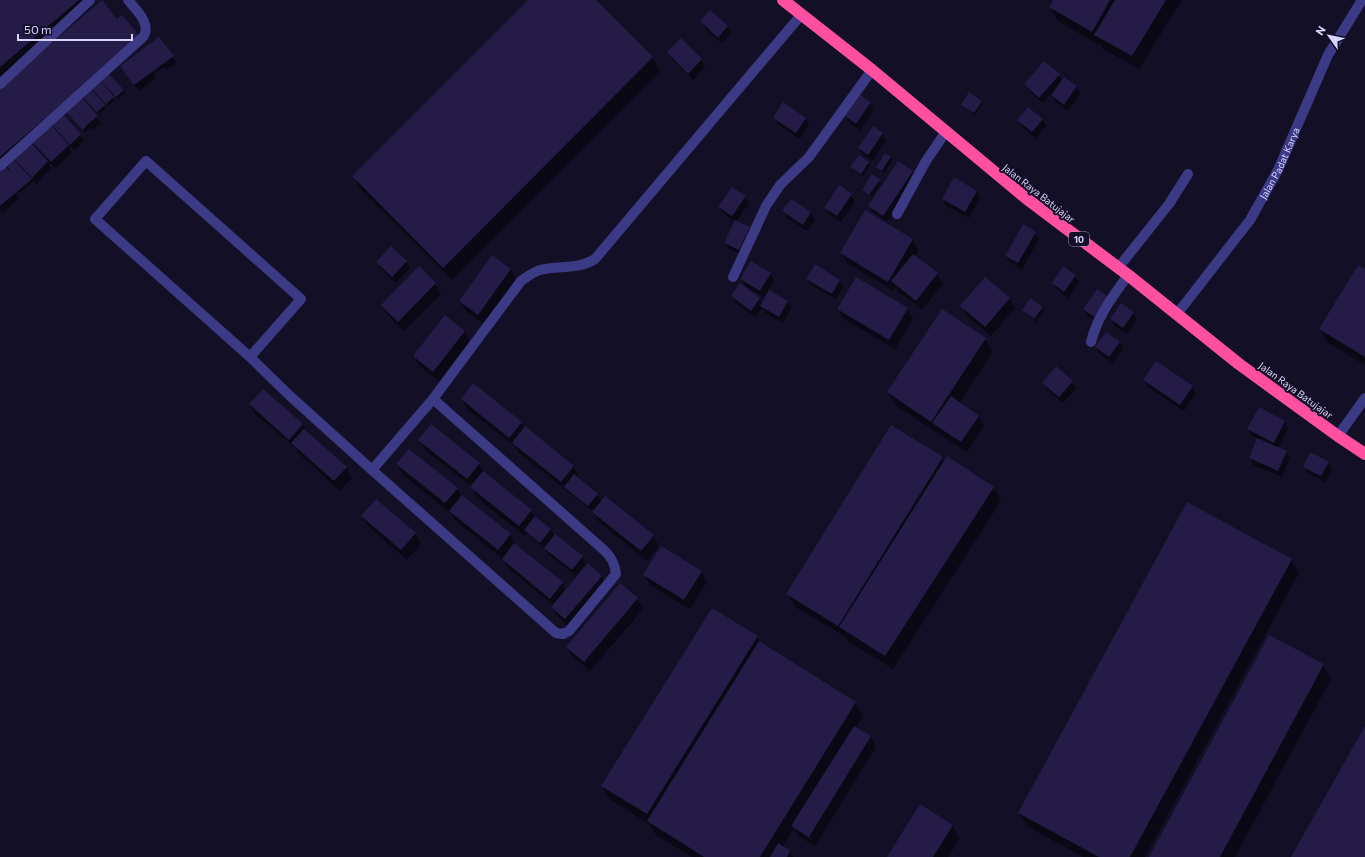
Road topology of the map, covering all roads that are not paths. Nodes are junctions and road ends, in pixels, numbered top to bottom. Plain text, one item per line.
1 (90, 0) edge
2 (128, 0) edge
3 (783, 0) edge
4 (1362, 0) edge
5 (801, 15) junction
6 (872, 70) junction
7 (0, 84) edge
8 (945, 133) junction
9 (0, 166) edge
10 (1188, 174) dead end
11 (897, 214) dead end
12 (1123, 271) junction
13 (733, 277) dead end
14 (1177, 314) junction
15 (1091, 342) dead end
16 (250, 357) junction
17 (1365, 398) edge
18 (433, 399) junction
19 (1338, 436) junction
20 (1365, 454) edge
21 (372, 470) junction

1 - 7 street
2 - 9 street
3 - 5 highway, Jalan Raya Batujajar / 10
4 - 14 street, Jalan Padat Karya
5 - 6 highway, Jalan Raya Batujajar / 10
5 - 18 street
6 - 8 highway, Jalan Raya Batujajar / 10
6 - 13 street
8 - 11 street
8 - 12 highway, Jalan Raya Batujajar / 10
10 - 12 street
12 - 14 highway, Jalan Raya Batujajar / 10
12 - 15 street
14 - 19 highway, Jalan Raya Batujajar / 10
16 - 16 street
16 - 21 street
17 - 19 street
18 - 21 street
18 - 21 street
19 - 20 highway, Jalan Raya Batujajar / 10

